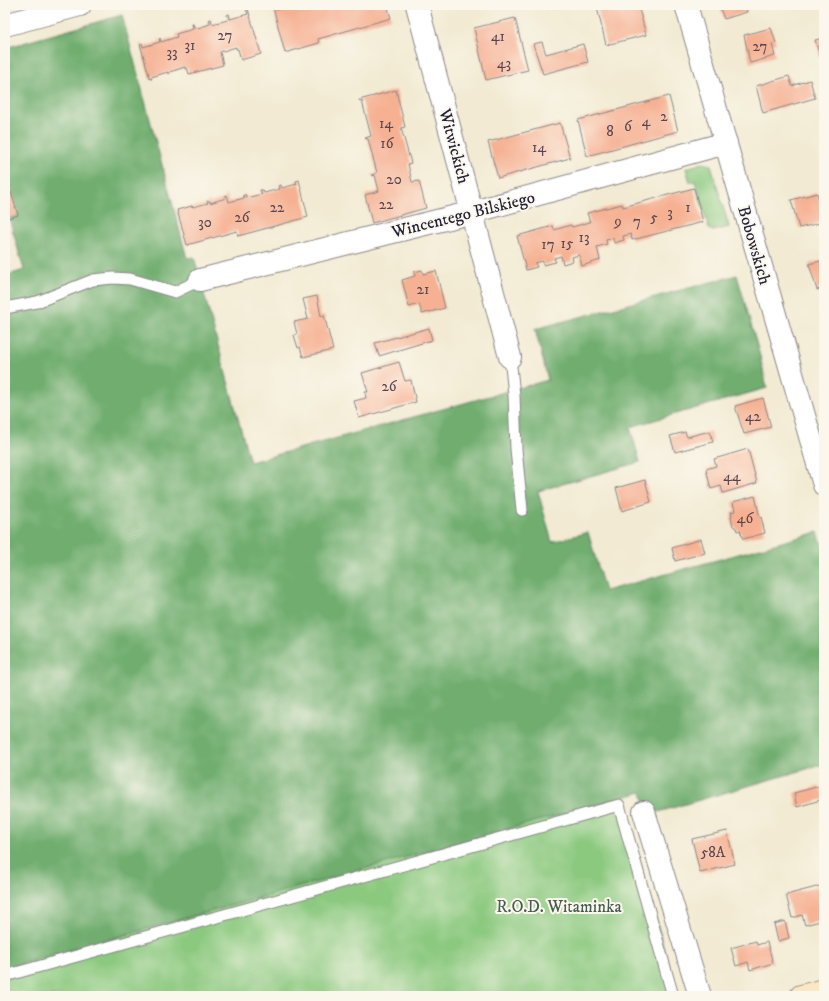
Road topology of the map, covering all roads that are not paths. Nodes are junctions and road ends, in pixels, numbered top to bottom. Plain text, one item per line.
1 (80, 5) edge
2 (417, 5) edge
3 (686, 5) edge
4 (5, 26) edge
5 (726, 143) junction
6 (473, 212) junction
7 (200, 280) joint
8 (5, 308) edge
9 (510, 357) joint
10 (824, 484) edge
11 (522, 510) dead end
12 (644, 812) dead end
13 (5, 976) edge
14 (824, 990) edge
15 (673, 996) edge
16 (700, 996) edge
17 (801, 996) edge

1 - 4 street
2 - 6 street, Witwickich
3 - 5 street, Bobowskich
5 - 6 street, Wincentego Bilskiego
5 - 10 street, Bobowskich
6 - 7 street, Wincentego Bilskiego
6 - 9 street, Witwickich
7 - 8 lane
9 - 11 lane
12 - 16 street
13 - 15 lane
14 - 17 street

